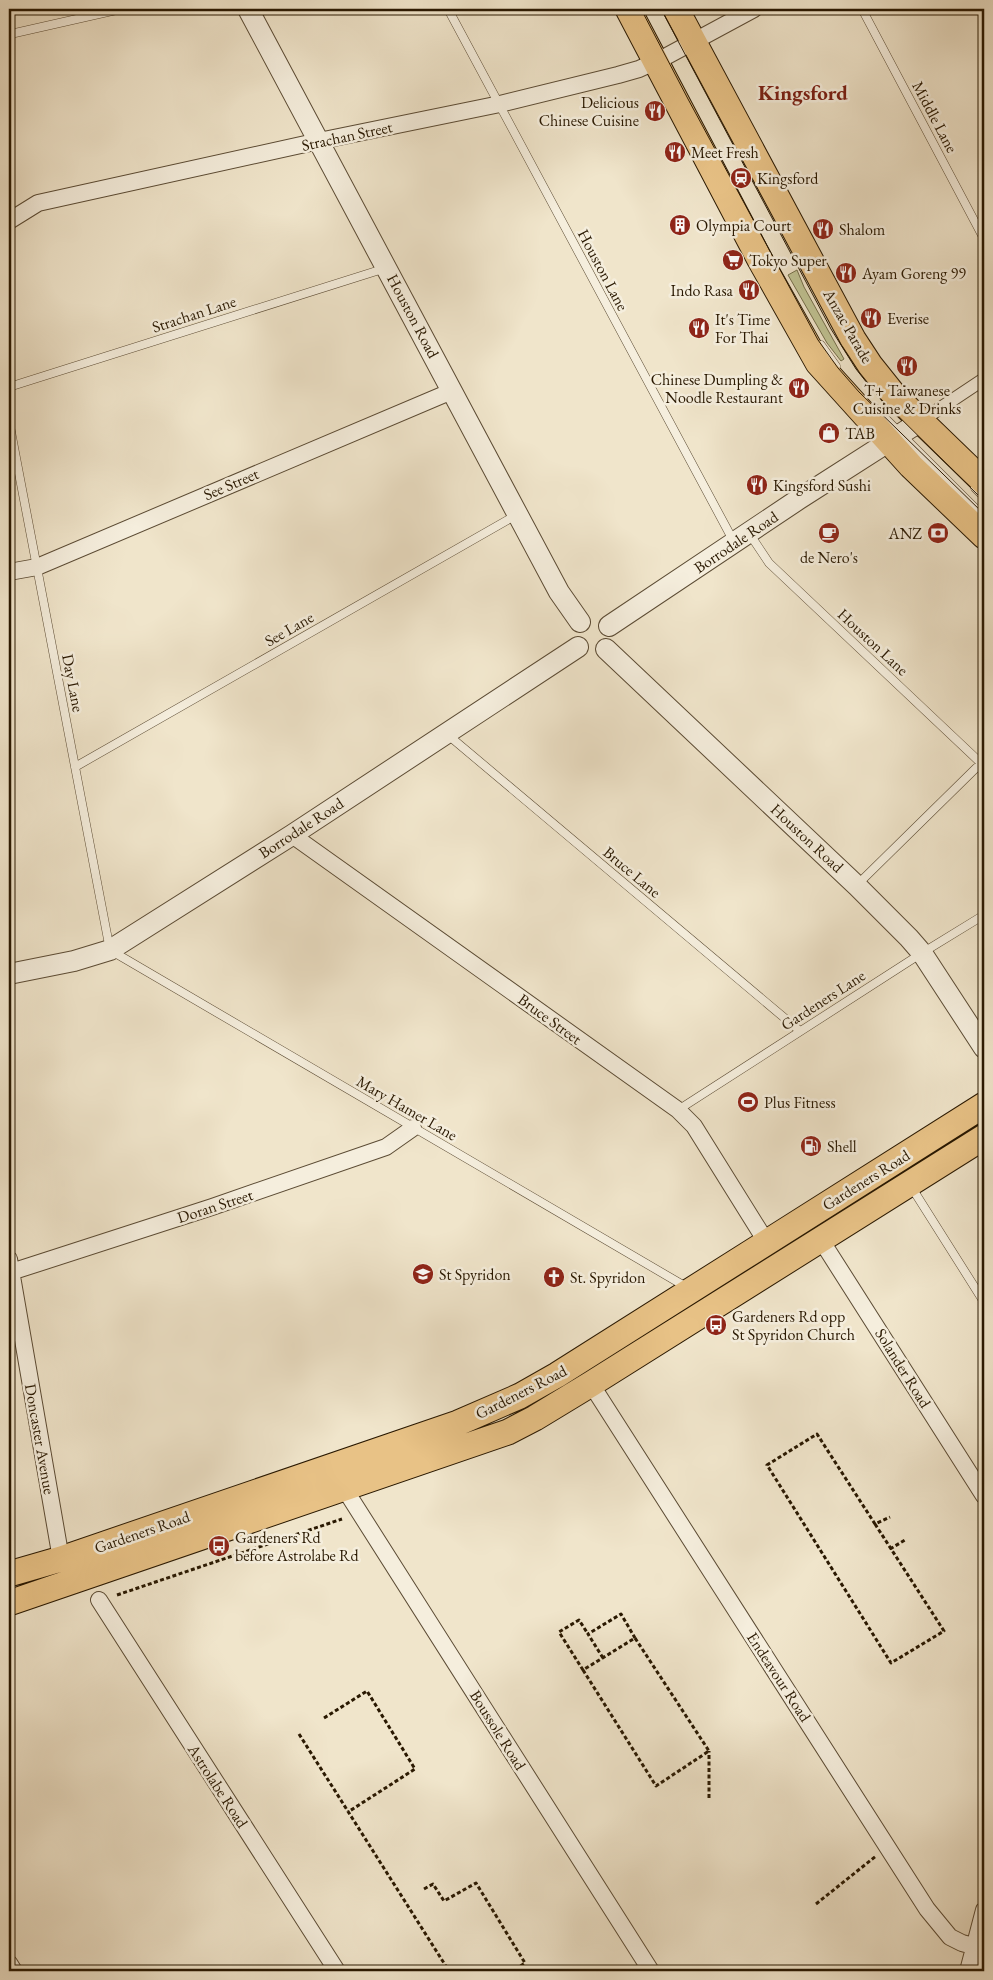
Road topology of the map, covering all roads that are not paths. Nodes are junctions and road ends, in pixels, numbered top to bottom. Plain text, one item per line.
1 (121, 9) edge
2 (248, 9) edge
3 (448, 9) edge
4 (628, 9) edge
5 (676, 9) edge
6 (754, 9) edge
7 (862, 9) edge
8 (9, 33) edge
9 (694, 41) junction
10 (655, 61) junction
11 (500, 104) junction
12 (319, 141) junction
13 (38, 203) junction
14 (9, 206) edge
15 (9, 221) edge
16 (984, 239) edge
17 (388, 267) junction
18 (782, 300) junction
19 (802, 320) dead end
20 (815, 337) dead end
21 (842, 373) dead end
22 (984, 379) edge
23 (9, 387) edge
24 (452, 391) junction
25 (868, 401) dead end
26 (9, 421) edge
27 (910, 434) junction
28 (978, 483) edge
29 (984, 497) edge
30 (518, 514) junction
31 (984, 517) edge
32 (984, 536) edge
33 (742, 538) junction
34 (37, 567) junction
35 (9, 572) edge
36 (580, 622) junction
37 (609, 626) junction
38 (578, 647) junction
39 (606, 649) junction
40 (446, 733) junction
41 (984, 766) edge
42 (75, 767) junction
43 (976, 768) dead end
44 (292, 835) junction
45 (857, 886) junction
46 (984, 915) edge
47 (110, 950) junction
48 (922, 952) junction
49 (9, 974) edge
50 (800, 1031) junction
51 (984, 1048) edge
52 (984, 1105) edge
53 (678, 1110) junction
54 (414, 1128) junction
55 (984, 1137) edge
56 (909, 1184) junction
57 (821, 1240) junction
58 (767, 1243) junction
59 (10, 1265) edge
60 (691, 1290) junction
61 (984, 1302) edge
62 (591, 1384) junction
63 (344, 1488) junction
64 (984, 1496) edge
65 (61, 1559) junction
66 (9, 1574) edge
67 (99, 1600) dead end
68 (9, 1602) edge
69 (984, 1910) edge
70 (979, 1947) edge
71 (9, 1963) edge
72 (14, 1971) edge
73 (337, 1971) edge
74 (651, 1971) edge
75 (968, 1971) edge

1 - 8 lane
2 - 12 street, Houston Road
3 - 11 lane, Houston Lane
4 - 10 main road, Anzac Parade
5 - 9 main road, Anzac Parade
6 - 9 street, Strachan Street
7 - 16 lane, Middle Lane
9 - 10 street, Strachan Street
9 - 27 main road, Anzac Parade
10 - 11 street, Strachan Street
10 - 18 main road, Anzac Parade
11 - 12 street, Strachan Street
11 - 33 lane, Houston Lane
12 - 13 street, Strachan Street
12 - 17 street, Houston Road
13 - 14 street, Strachan Street
13 - 15 street, Strachan Street
17 - 23 lane, Strachan Lane
17 - 24 street, Houston Road
18 - 19 lane, Anzac Parade
18 - 27 main road, Anzac Parade
20 - 21 lane, Anzac Parade
22 - 27 street
24 - 30 street, Houston Road
24 - 34 street, See Street
25 - 27 lane, Anzac Parade
26 - 34 lane, Day Lane
27 - 28 main road, Anzac Parade
27 - 31 lane, Anzac Parade
27 - 32 main road, Anzac Parade
27 - 33 street, Borrodale Road
28 - 29 lane, Anzac Parade
30 - 36 street, Houston Road
30 - 42 lane, See Lane
33 - 37 street, Borrodale Road
33 - 41 lane, Houston Lane
34 - 35 street, See Street
34 - 42 lane, Day Lane
36 - 37 street
36 - 38 street
37 - 39 street
38 - 39 street
38 - 40 street, Borrodale Road
39 - 45 street, Houston Road
40 - 44 street, Borrodale Road
40 - 50 lane, Bruce Lane
42 - 47 lane, Day Lane
43 - 45 lane
44 - 47 street, Borrodale Road
44 - 53 street, Bruce Street
45 - 48 street, Houston Road
46 - 48 lane, Gardeners Lane
47 - 49 street, Borrodale Road
47 - 54 lane, Mary Hamer Lane
48 - 50 lane, Gardeners Lane
48 - 51 street, Houston Road
50 - 53 lane, Gardeners Lane
52 - 58 main road, Gardeners Road
53 - 58 street, Bruce Street
54 - 59 street, Doran Street
54 - 60 lane, Mary Hamer Lane
55 - 56 main road, Gardeners Road
56 - 57 main road, Gardeners Road
56 - 61 lane
57 - 62 main road, Gardeners Road
57 - 64 street, Solander Road
58 - 60 main road, Gardeners Road
59 - 65 street, Doncaster Avenue
60 - 65 main road, Gardeners Road
62 - 63 main road, Gardeners Road
62 - 70 street, Endeavour Road
63 - 68 main road, Gardeners Road
63 - 74 street, Boussole Road
65 - 66 main road, Gardeners Road
67 - 73 street, Astrolabe Road
69 - 70 street
70 - 75 street
71 - 72 street

